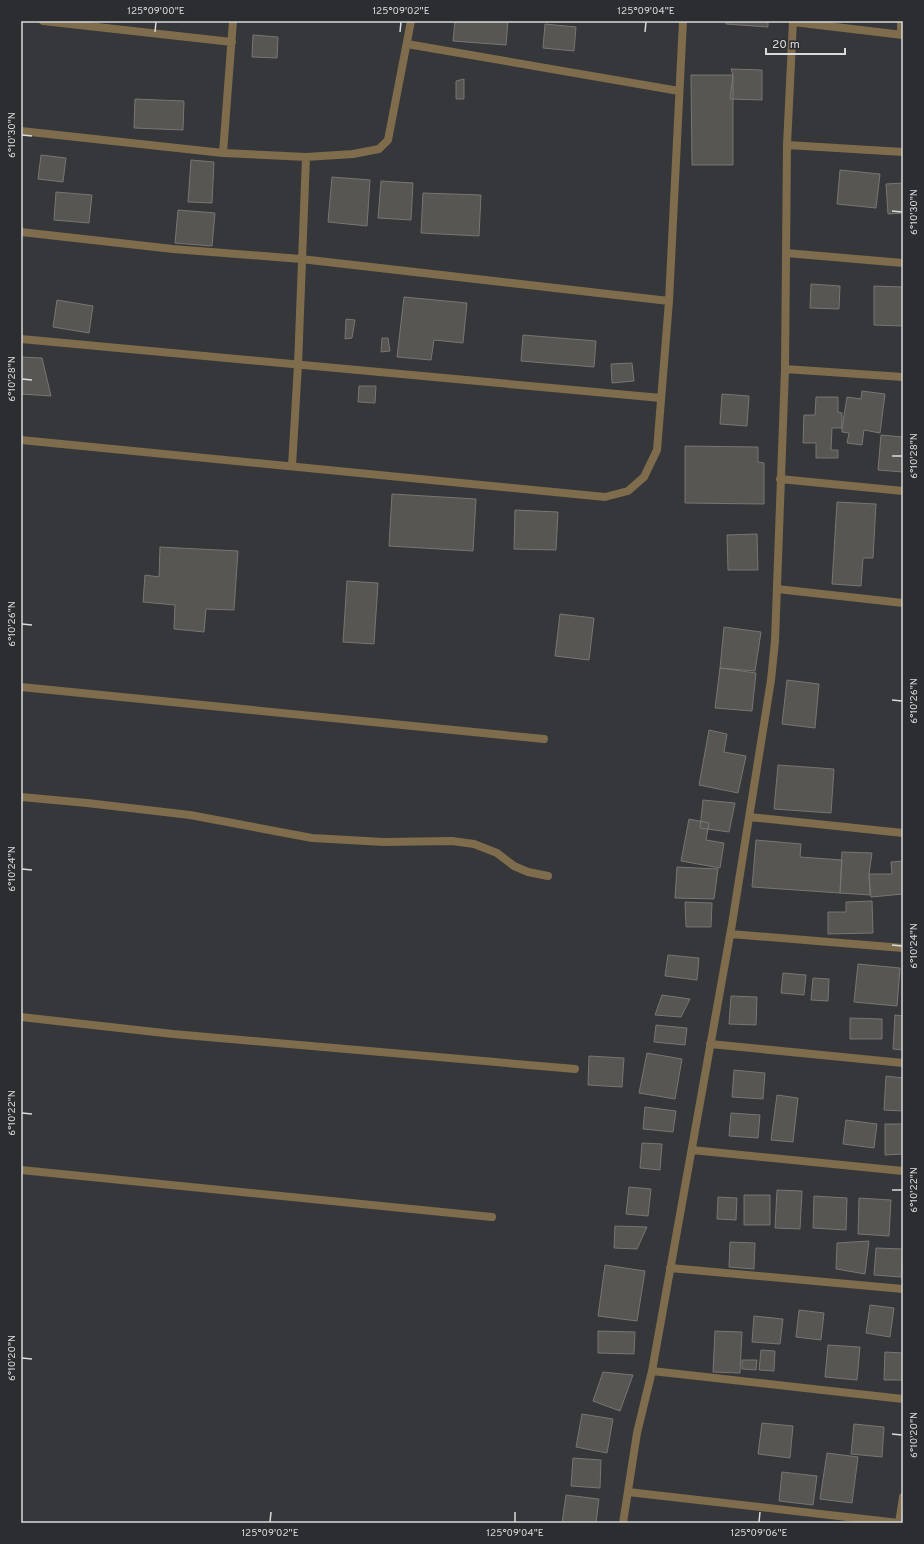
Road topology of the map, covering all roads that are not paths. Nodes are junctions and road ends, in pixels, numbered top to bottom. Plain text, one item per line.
1 (43, 21) edge
2 (233, 21) edge
3 (411, 21) edge
4 (683, 21) edge
5 (793, 21) edge
6 (902, 21) edge
7 (902, 35) edge
8 (232, 42) junction
9 (407, 44) junction
10 (679, 91) junction
11 (21, 131) edge
12 (787, 145) junction
13 (903, 152) edge
14 (223, 153) junction
15 (306, 157) junction
16 (21, 232) edge
17 (786, 253) junction
18 (301, 259) junction
19 (903, 263) edge
20 (668, 300) junction
21 (21, 339) edge
22 (298, 366) junction
23 (785, 369) junction
24 (903, 377) edge
25 (661, 398) junction
26 (21, 440) edge
27 (292, 466) junction
28 (780, 479) junction
29 (903, 490) edge
30 (777, 589) junction
31 (903, 603) edge
32 (21, 687) edge
33 (544, 739) dead end
34 (21, 797) edge
35 (749, 817) junction
36 (903, 833) edge
37 (548, 876) dead end
38 (730, 934) junction
39 (903, 948) edge
40 (21, 1017) edge
41 (710, 1044) junction
42 (903, 1063) edge
43 (575, 1069) dead end
44 (692, 1150) junction
45 (21, 1170) edge
46 (903, 1171) edge
47 (492, 1217) dead end
48 (670, 1268) junction
49 (903, 1289) edge
50 (652, 1371) junction
51 (903, 1399) edge
52 (628, 1492) junction
53 (903, 1497) edge
54 (623, 1523) edge
55 (899, 1523) edge

1 - 8 street
2 - 8 street
3 - 9 street
4 - 10 street
5 - 7 street
5 - 12 street
6 - 7 street
8 - 14 street
9 - 10 street
9 - 15 street
10 - 20 street
11 - 14 street
12 - 13 street
12 - 17 street
14 - 15 street
15 - 18 street
16 - 18 street
17 - 19 street
17 - 23 street
18 - 20 street
18 - 22 street
20 - 25 street
21 - 22 street
22 - 25 street
22 - 27 street
23 - 24 street
23 - 28 street
25 - 27 street
26 - 27 street
28 - 29 street
28 - 30 street
30 - 31 street
30 - 35 street
32 - 33 street
34 - 37 street
35 - 36 street
35 - 38 street
38 - 39 street
38 - 41 street
40 - 43 street
41 - 42 street
41 - 44 street
44 - 46 street
44 - 48 street
45 - 47 street
48 - 49 street
48 - 50 street
50 - 51 street
50 - 52 street
52 - 54 street
52 - 55 street
53 - 55 street

